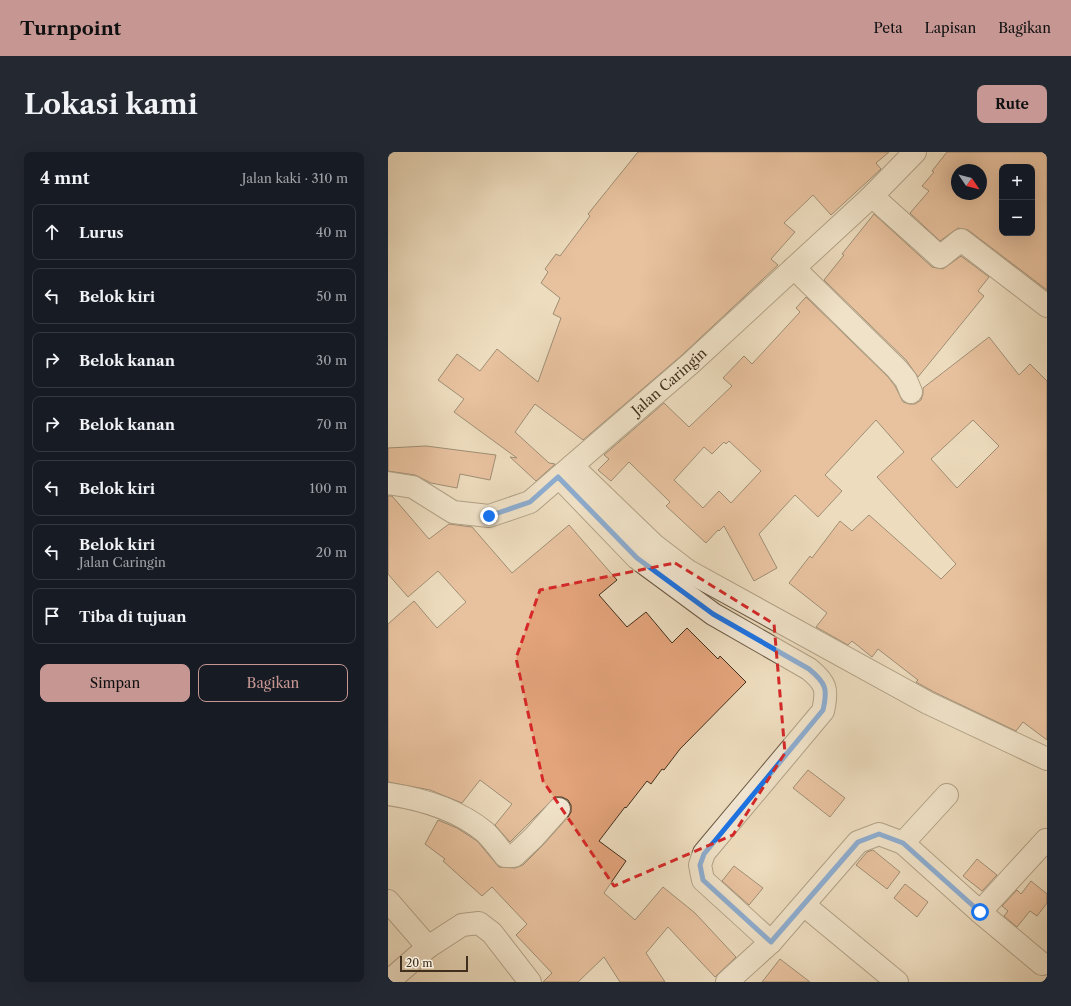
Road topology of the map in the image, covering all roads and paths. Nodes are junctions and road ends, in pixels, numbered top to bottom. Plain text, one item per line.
1 (915, 152) edge
2 (872, 196) junction
3 (794, 268) junction
4 (1047, 306) edge
5 (911, 392) dead end
6 (565, 472) junction
7 (388, 484) edge
8 (824, 646) junction
9 (809, 669) junction
10 (1047, 759) edge
11 (388, 794) edge
12 (947, 795) dead end
13 (559, 808) dead end
14 (1046, 840) dead end
15 (903, 843) junction
16 (388, 901) edge
17 (804, 905) junction
18 (980, 912) junction
19 (771, 942) junction
20 (428, 947) junction
21 (1042, 964) dead end
22 (388, 982) edge
23 (530, 982) edge
24 (728, 982) edge
25 (897, 982) edge

1 - 2 street, Jalan Caringin
2 - 3 street, Jalan Caringin
2 - 4 street
3 - 5 street
3 - 6 street, Jalan Caringin
6 - 7 street, Jalan Caringin
6 - 8 street
6 - 9 street
8 - 9 street
8 - 10 street
9 - 19 street
11 - 13 street
12 - 15 street
14 - 18 street
15 - 17 street
15 - 18 street
16 - 20 street
17 - 19 street
17 - 25 street
18 - 21 street
19 - 24 street
20 - 22 street
20 - 23 street

